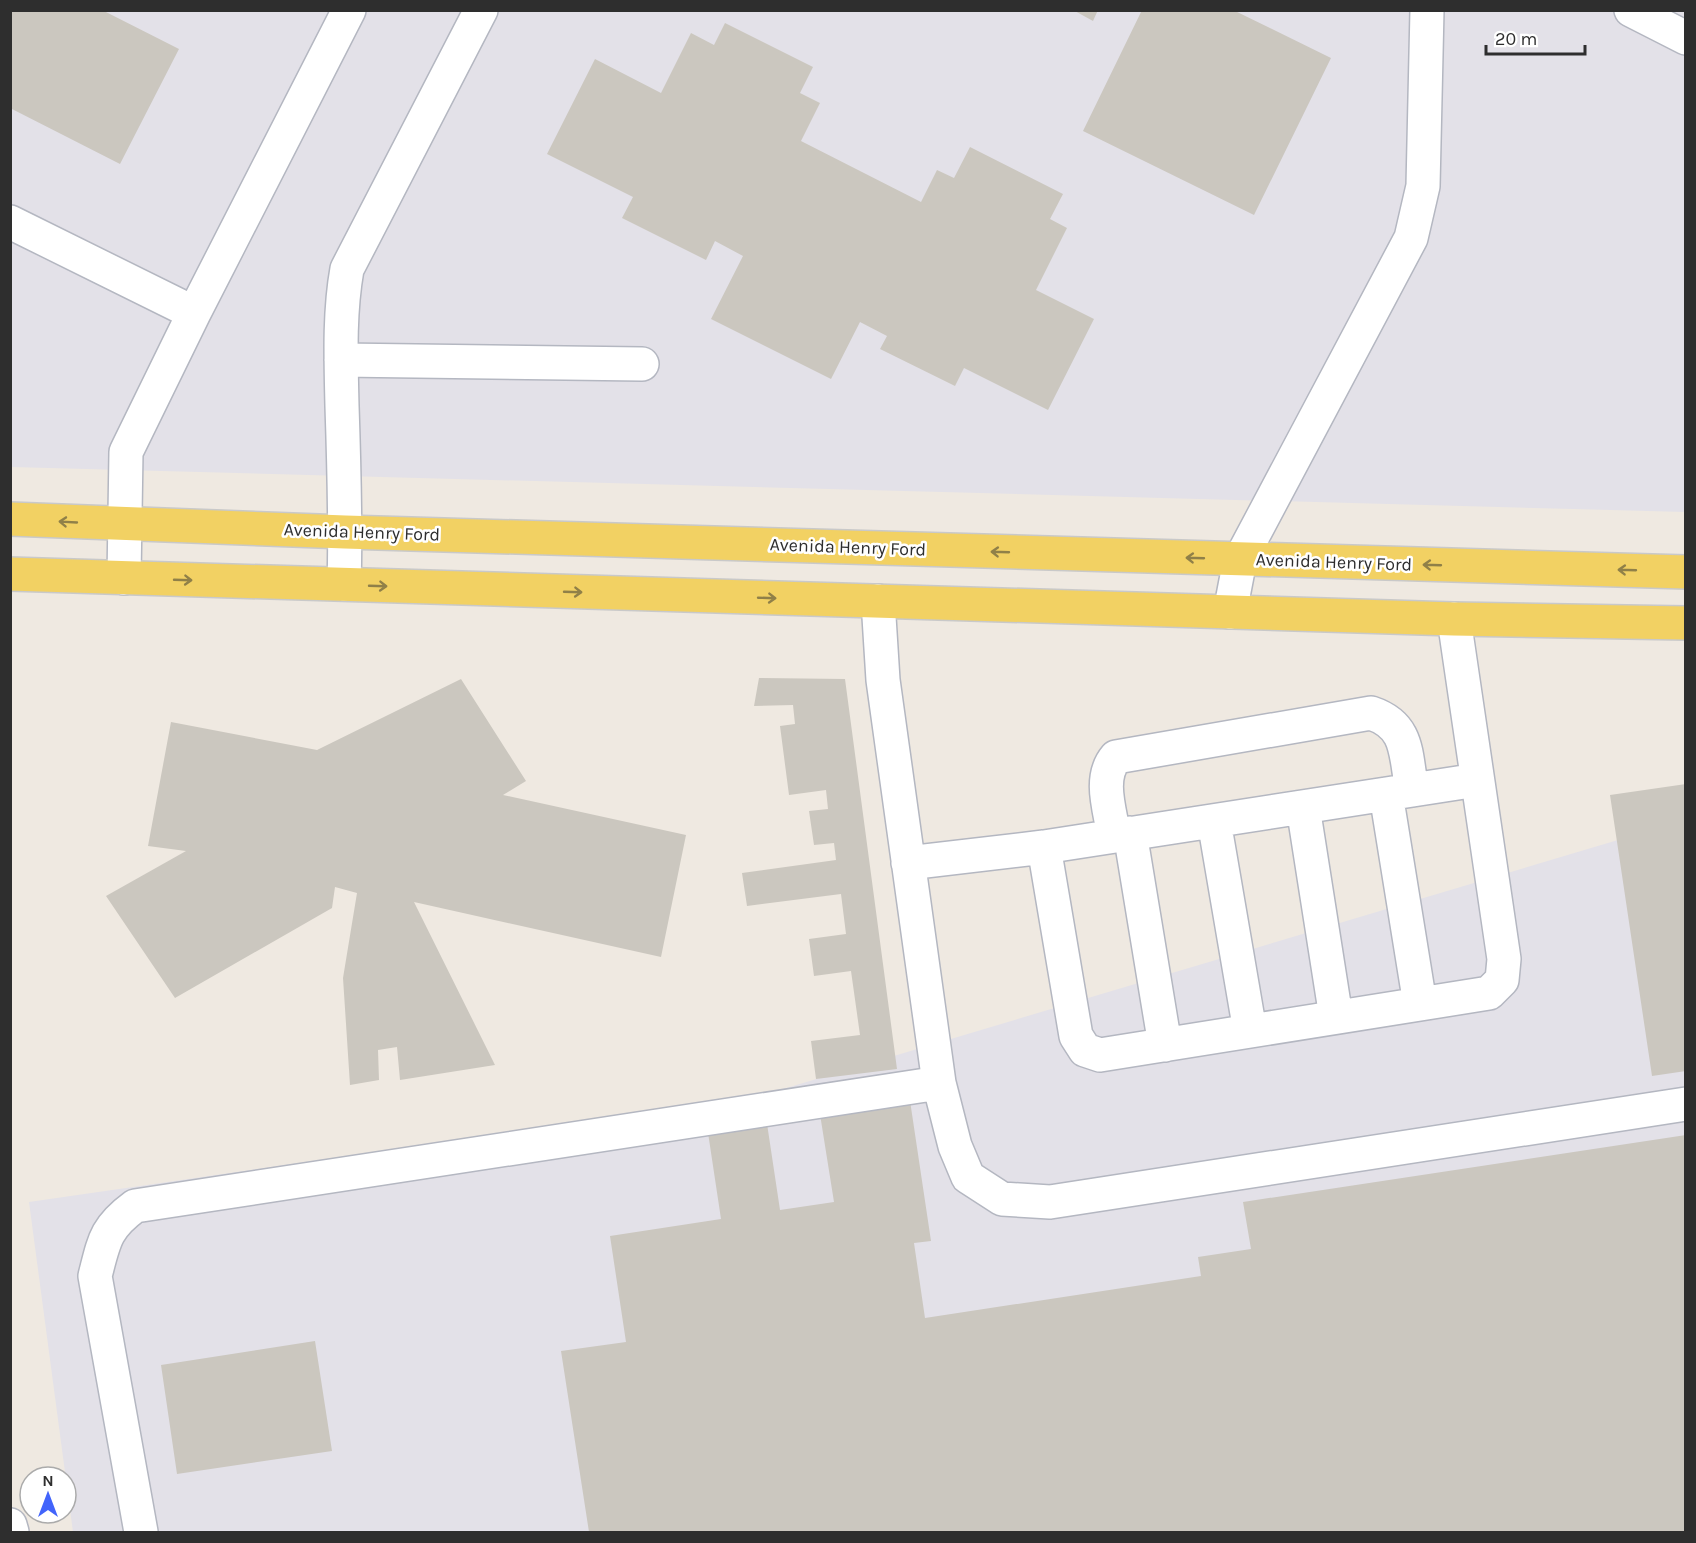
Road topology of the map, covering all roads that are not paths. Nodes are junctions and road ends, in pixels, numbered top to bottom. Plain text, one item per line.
1 (350, 10) edge
2 (481, 10) edge
3 (1427, 10) edge
4 (1631, 10) edge
5 (1686, 38) edge
6 (10, 222) edge
7 (194, 313) junction
8 (341, 360) junction
9 (642, 364) dead end
10 (10, 519) edge
11 (125, 524) junction
12 (345, 531) junction
13 (1240, 560) junction
14 (1686, 572) edge
15 (10, 574) edge
16 (124, 578) junction
17 (344, 585) junction
18 (878, 601) junction
19 (1230, 612) junction
20 (1454, 619) junction
21 (1686, 623) edge
22 (1477, 780) junction
23 (1399, 792) junction
24 (1303, 807) junction
25 (1214, 821) junction
26 (1122, 834) junction
27 (1044, 847) junction
28 (908, 863) junction
29 (1420, 1004) junction
30 (1336, 1017) junction
31 (1250, 1031) junction
32 (1165, 1045) junction
33 (939, 1083) junction
34 (1686, 1104) edge
35 (10, 1525) edge
36 (12, 1533) edge
37 (141, 1533) edge

1 - 7 street
2 - 8 street
3 - 13 street
4 - 5 street
6 - 7 street
7 - 11 street
8 - 9 street
8 - 12 street
11 -> 10 main road, Avenida Henry Ford
11 - 12 main road, Avenida Henry Ford
11 - 16 street
13 -> 12 main road, Avenida Henry Ford
12 - 17 street
14 -> 13 main road, Avenida Henry Ford
13 - 19 street
15 - 16 main road
16 -> 17 main road
17 -> 18 main road
18 - 19 main road
18 - 28 street
19 - 20 main road
20 - 21 main road
20 - 22 street
22 - 23 street
22 - 29 street
23 - 24 street
23 - 26 street
23 - 29 street
24 - 25 street
24 - 30 street
25 - 26 street
25 - 31 street
26 - 27 street
26 - 32 street
27 - 28 street
27 - 32 street
28 - 33 street
29 - 30 street
30 - 31 street
31 - 32 street
33 - 34 street
33 - 37 street
35 - 36 street

